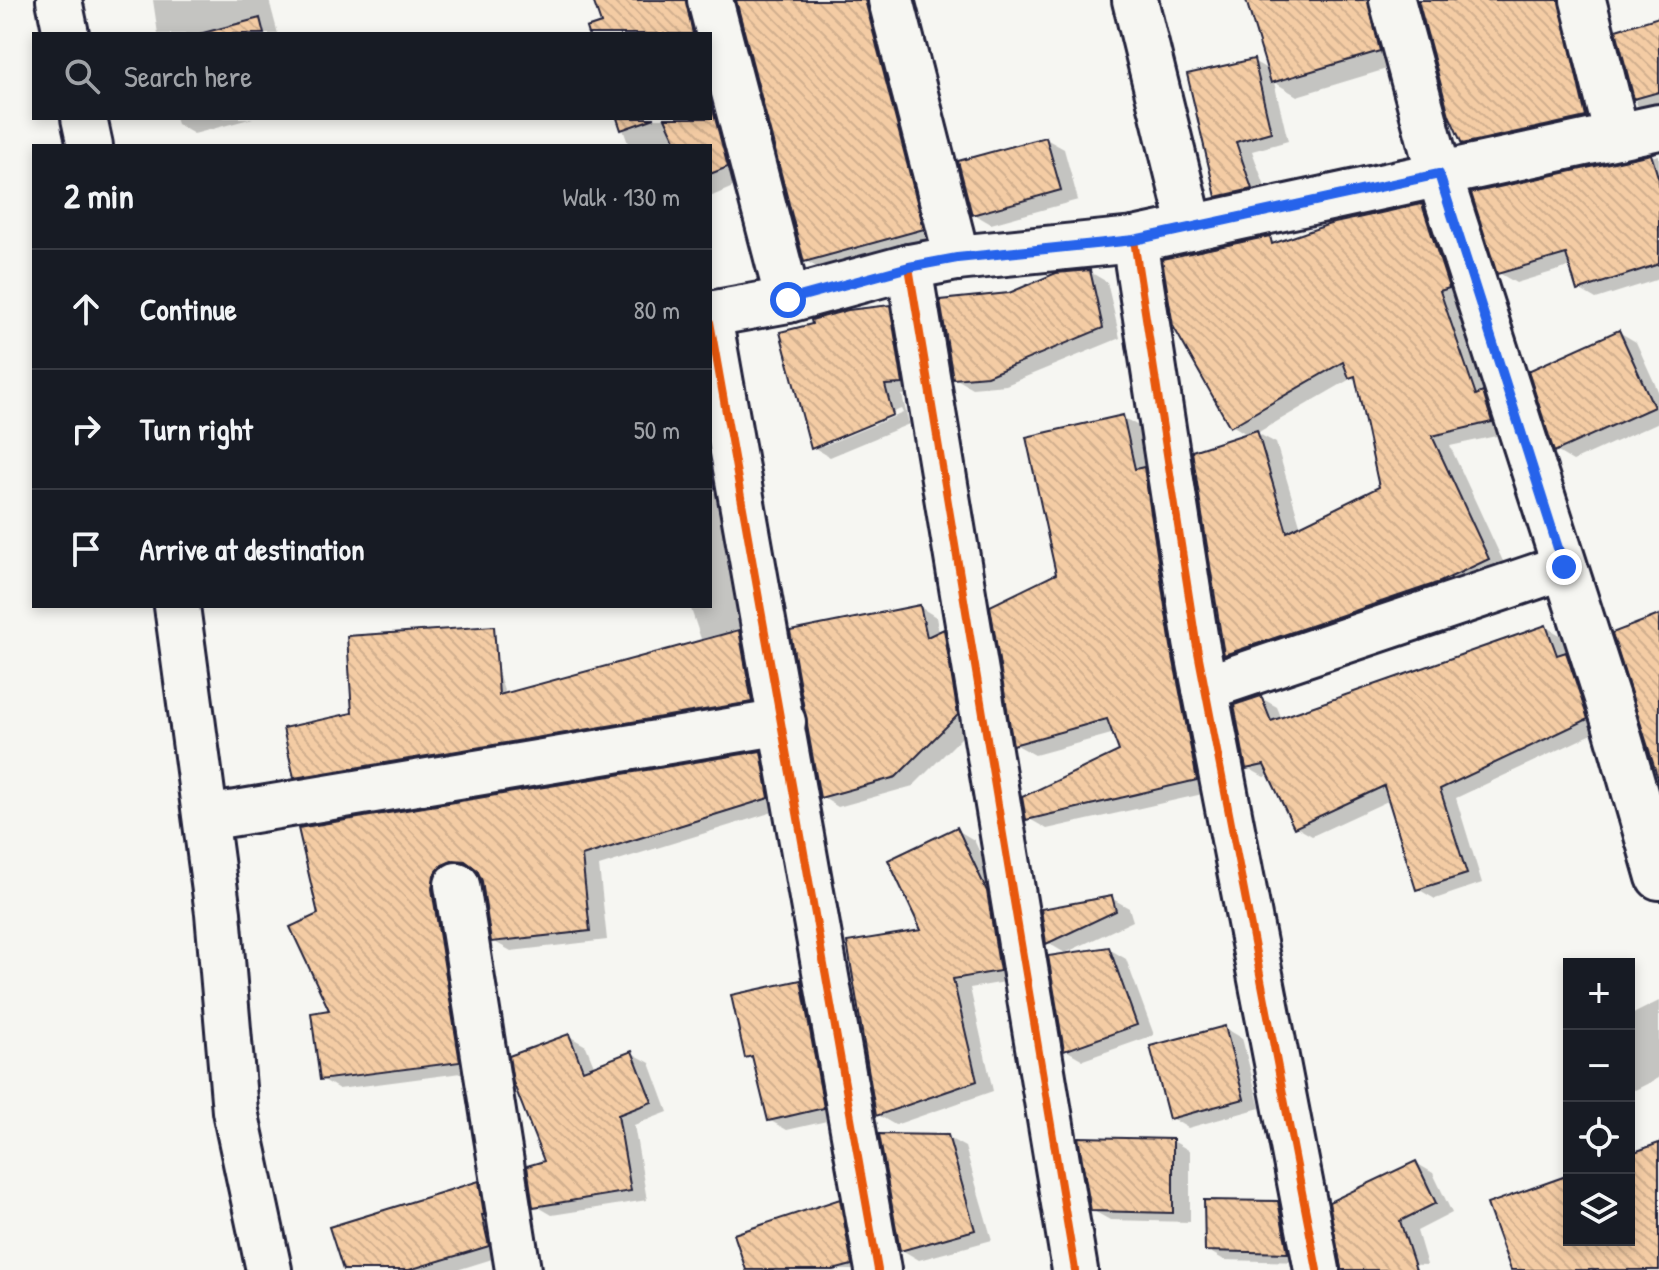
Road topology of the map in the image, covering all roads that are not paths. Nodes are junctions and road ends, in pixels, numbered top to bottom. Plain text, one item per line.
1 (59, 0) edge
2 (710, 0) edge
3 (891, 0) edge
4 (1135, 0) edge
5 (1392, 0) edge
6 (1583, 0) edge
7 (66, 32) edge
8 (84, 120) edge
9 (1659, 127) edge
10 (1617, 136) junction
11 (90, 144) edge
12 (1439, 174) junction
13 (1191, 228) junction
14 (1134, 240) junction
15 (957, 258) junction
16 (909, 267) junction
17 (788, 300) junction
18 (712, 314) edge
19 (712, 333) edge
20 (1564, 567) junction
21 (177, 608) edge
22 (1205, 688) junction
23 (783, 722) junction
24 (206, 818) junction
25 (1659, 877) edge
26 (457, 885) dead end
27 (269, 1270) edge
28 (518, 1270) edge
29 (878, 1270) edge
30 (1075, 1270) edge
31 (1317, 1270) edge

1 - 7 street
2 - 17 street
3 - 15 street
4 - 13 street
5 - 12 street
6 - 10 street
8 - 11 street
9 - 10 street
10 - 12 street
12 - 13 street
12 - 20 street
13 - 14 street
14 - 15 street
14 - 22 street
15 - 16 street
16 - 17 street
16 - 30 street
17 - 18 street
19 - 23 street
20 - 22 street
20 - 25 street
21 - 24 street
22 - 31 street
23 - 24 street
23 - 29 street
24 - 27 street
26 - 28 street

